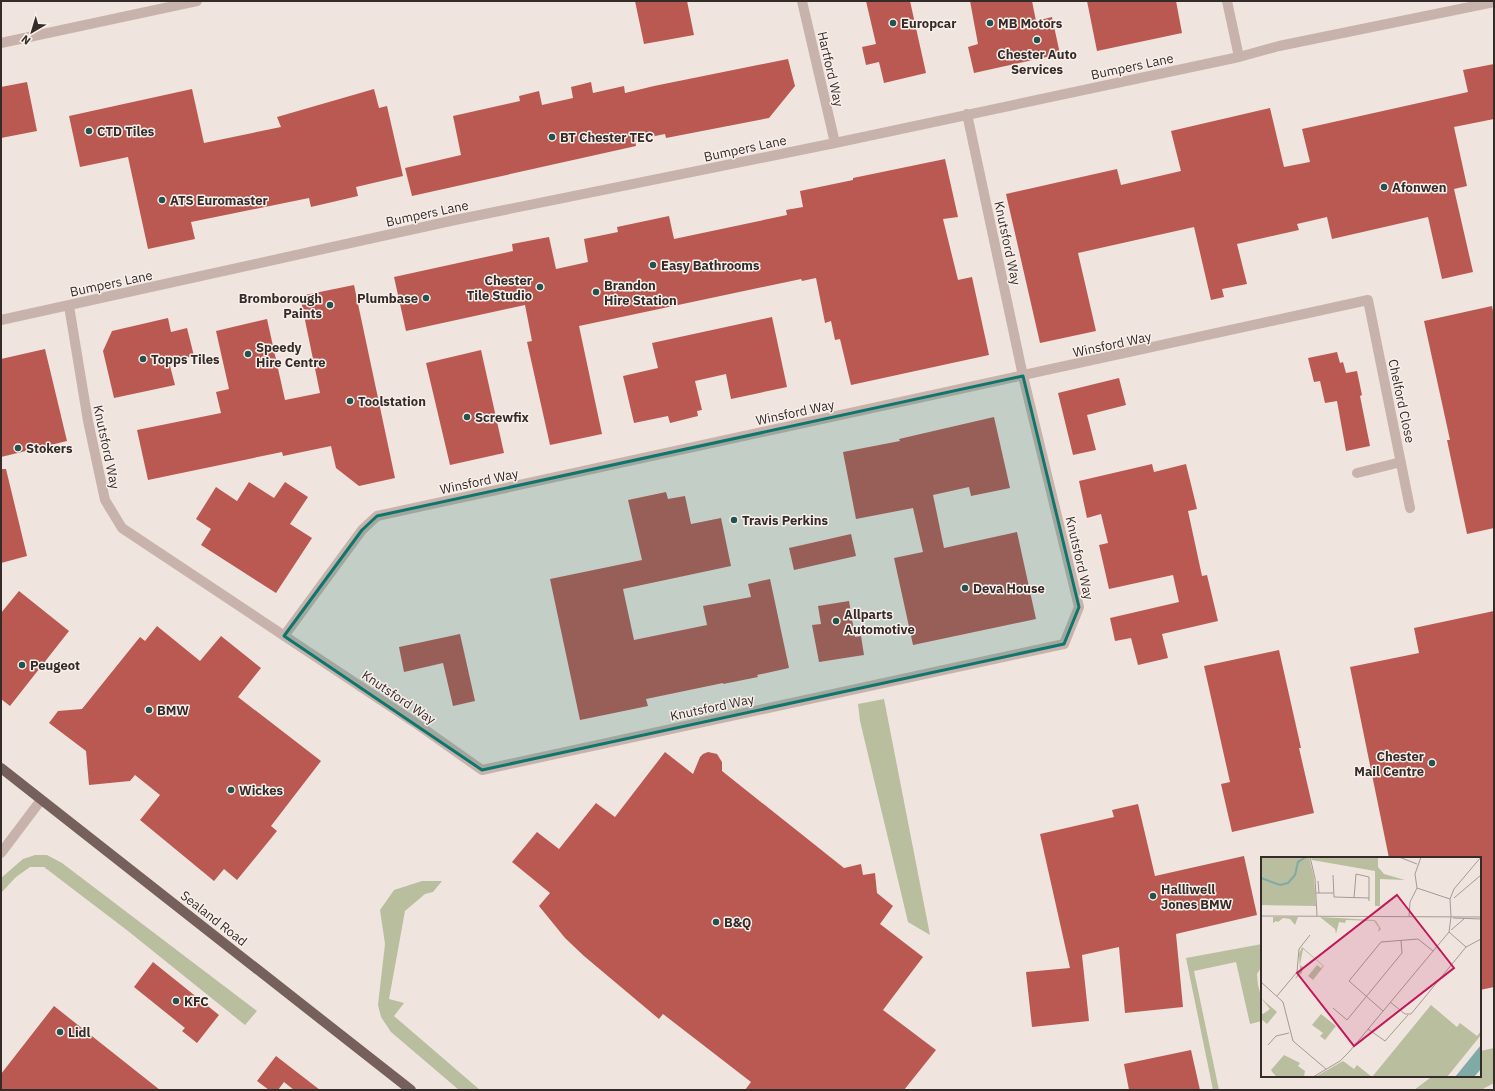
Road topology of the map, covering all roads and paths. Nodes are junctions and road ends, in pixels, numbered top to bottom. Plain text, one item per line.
1 (197, 1) edge
2 (802, 1) edge
3 (1227, 1) edge
4 (1494, 2) edge
5 (1, 43) edge
6 (1239, 56) junction
7 (967, 114) junction
8 (835, 143) junction
9 (1368, 300) joint
10 (69, 306) junction
11 (1, 320) edge
12 (1023, 376) junction
13 (1401, 462) junction
14 (1357, 473) dead end
15 (1410, 508) dead end
16 (284, 636) junction
17 (1, 768) edge
18 (41, 800) junction
19 (1, 853) edge
20 (411, 1090) edge

1 - 5 street
2 - 8 street, Hartford Way
3 - 6 street
4 - 6 street, Bumpers Lane
6 - 7 street, Bumpers Lane
7 - 8 street, Bumpers Lane
7 - 12 street, Knutsford Way
8 - 10 street, Bumpers Lane
9 - 12 street, Winsford Way
9 - 13 street, Chelford Close
10 - 11 street, Bumpers Lane
10 - 16 street, Knutsford Way
12 - 16 street, Winsford Way
12 - 16 street, Knutsford Way
13 - 14 street
13 - 15 street, Chelford Close
17 - 18 main road, Sealand Road
18 - 19 street
18 - 20 main road, Sealand Road

